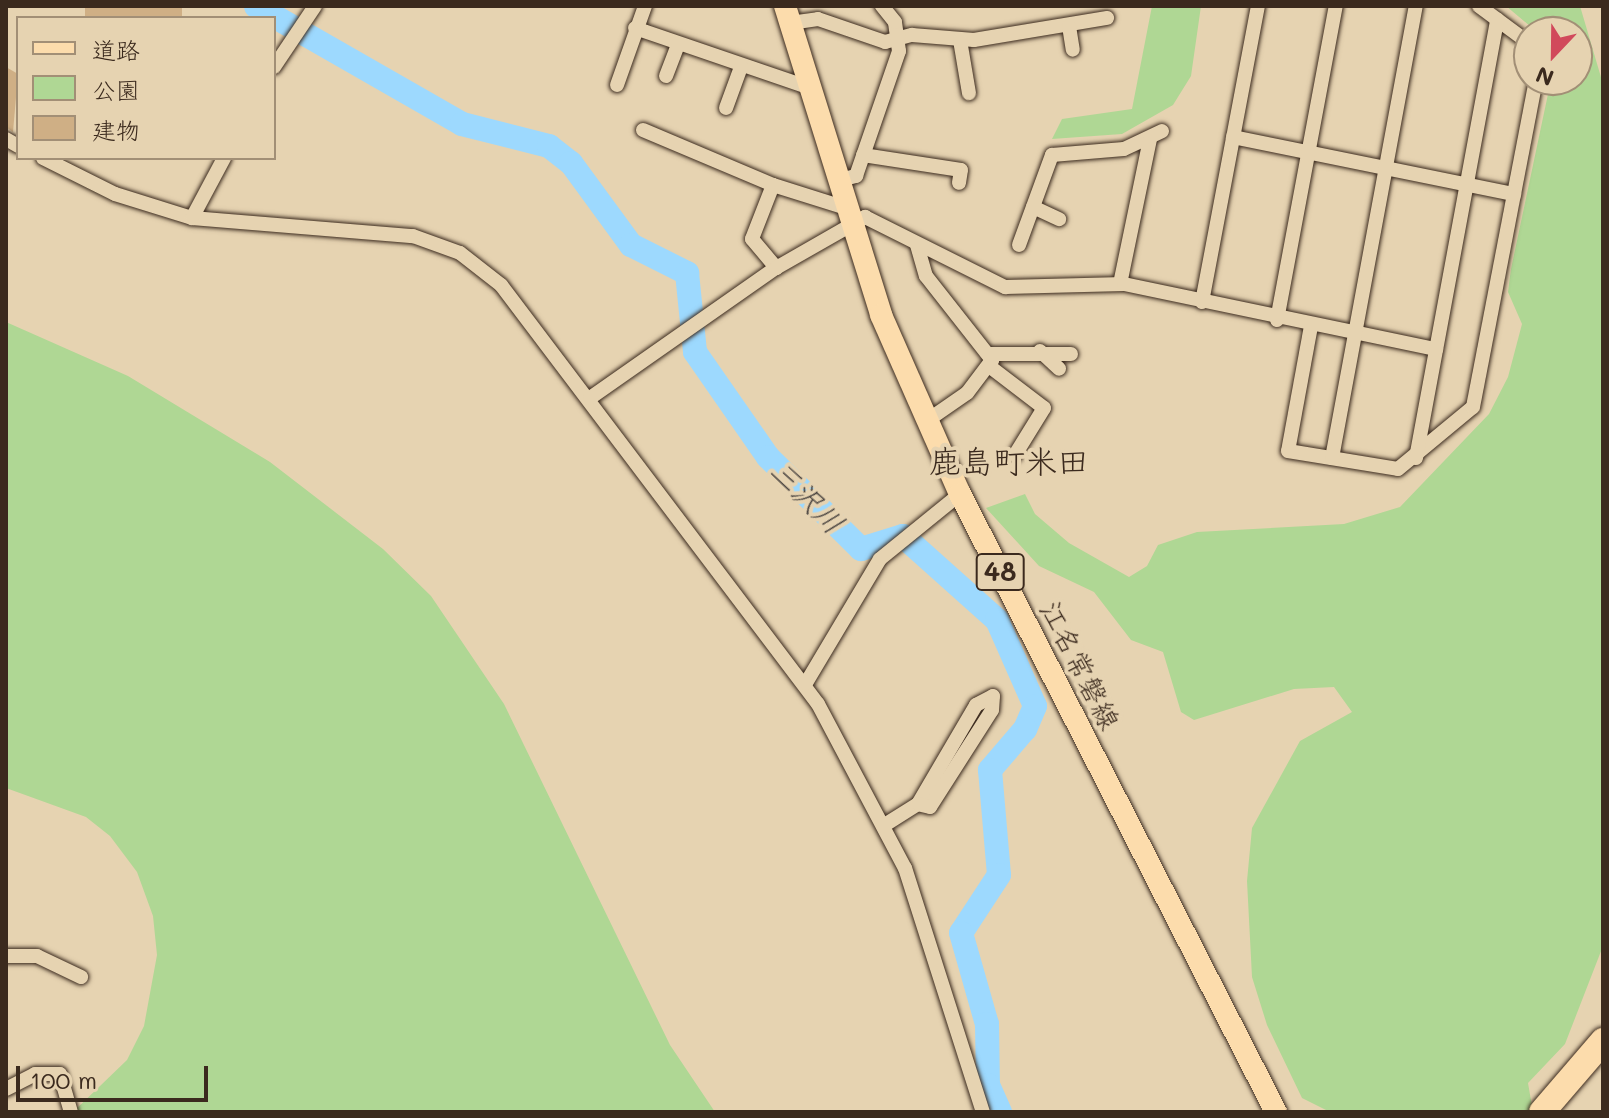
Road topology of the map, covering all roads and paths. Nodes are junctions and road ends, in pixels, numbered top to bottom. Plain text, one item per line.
1 (315, 6) edge
2 (645, 6) edge
3 (882, 6) edge
4 (1258, 6) edge
5 (1336, 6) edge
6 (1416, 6) edge
7 (1479, 6) edge
8 (788, 14) edge
9 (1107, 18) dead end
10 (1497, 19) junction
11 (1069, 26) junction
12 (635, 28) junction
13 (1513, 31) edge
14 (897, 37) junction
15 (960, 40) junction
16 (678, 44) junction
17 (1073, 50) dead end
18 (276, 64) edge
19 (741, 67) junction
20 (666, 76) dead end
21 (617, 85) dead end
22 (810, 88) junction
23 (969, 93) dead end
24 (1533, 96) edge
25 (726, 108) dead end
26 (643, 130) dead end
27 (1233, 137) junction
28 (1309, 152) junction
29 (863, 155) junction
30 (47, 160) edge
31 (223, 160) edge
32 (1386, 168) junction
33 (837, 181) junction
34 (959, 183) dead end
35 (1467, 184) junction
36 (773, 185) junction
37 (1514, 194) junction
38 (1033, 207) junction
39 (848, 214) junction
40 (192, 218) junction
41 (1059, 219) dead end
42 (917, 245) junction
43 (1019, 245) dead end
44 (776, 268) junction
45 (1120, 284) junction
46 (1202, 302) junction
47 (1277, 320) junction
48 (1311, 326) junction
49 (1355, 334) junction
50 (1436, 349) junction
51 (1040, 351) junction
52 (1071, 354) dead end
53 (990, 360) junction
54 (1059, 369) dead end
55 (590, 398) junction
56 (928, 420) junction
57 (1015, 455) dead end
58 (1332, 458) junction
59 (1416, 458) junction
60 (960, 494) junction
61 (806, 683) junction
62 (918, 804) junction
63 (883, 826) junction
64 (6, 956) edge
65 (81, 977) dead end
66 (1603, 1041) edge
67 (6, 1089) edge
68 (71, 1112) edge
69 (983, 1112) edge
70 (1276, 1112) edge
71 (1542, 1112) edge

1 - 18 street
2 - 12 street
3 - 14 street
4 - 27 street
5 - 28 street
6 - 32 street
7 - 10 street
8 - 14 street
8 - 22 main road, 江名常磐線 / 48
9 - 11 street
10 - 13 street
10 - 35 street
11 - 15 street
11 - 17 street
12 - 16 street
12 - 21 street
14 - 15 street
14 - 29 street
15 - 23 street
16 - 19 street
16 - 20 street
19 - 22 street
19 - 25 street
22 - 33 main road, 江名常磐線 / 48
24 - 37 street
26 - 36 street
27 - 28 street
27 - 46 street
28 - 32 street
28 - 47 street
29 - 33 street
29 - 34 street
30 - 40 street
31 - 40 street
32 - 35 street
32 - 49 street
33 - 39 main road, 江名常磐線 / 48
35 - 37 street
35 - 50 street
36 - 39 street
36 - 44 street
37 - 59 street
38 - 41 street
38 - 43 street
38 - 45 street
39 - 42 street
39 - 44 street
39 - 56 main road, 江名常磐線 / 48
40 - 55 street
42 - 45 street
42 - 53 street
44 - 55 street
45 - 46 street
46 - 47 street
47 - 48 street
48 - 49 street
48 - 58 street
49 - 50 street
49 - 58 street
50 - 59 street
51 - 52 street
51 - 53 street
51 - 54 street
53 - 56 street
53 - 57 street
55 - 61 street
56 - 60 main road, 江名常磐線 / 48
58 - 59 street
60 - 61 street
60 - 70 main road, 江名常磐線 / 48
61 - 63 street
62 - 62 street
62 - 63 street
63 - 69 street
64 - 65 street
66 - 71 highway
67 - 68 street

